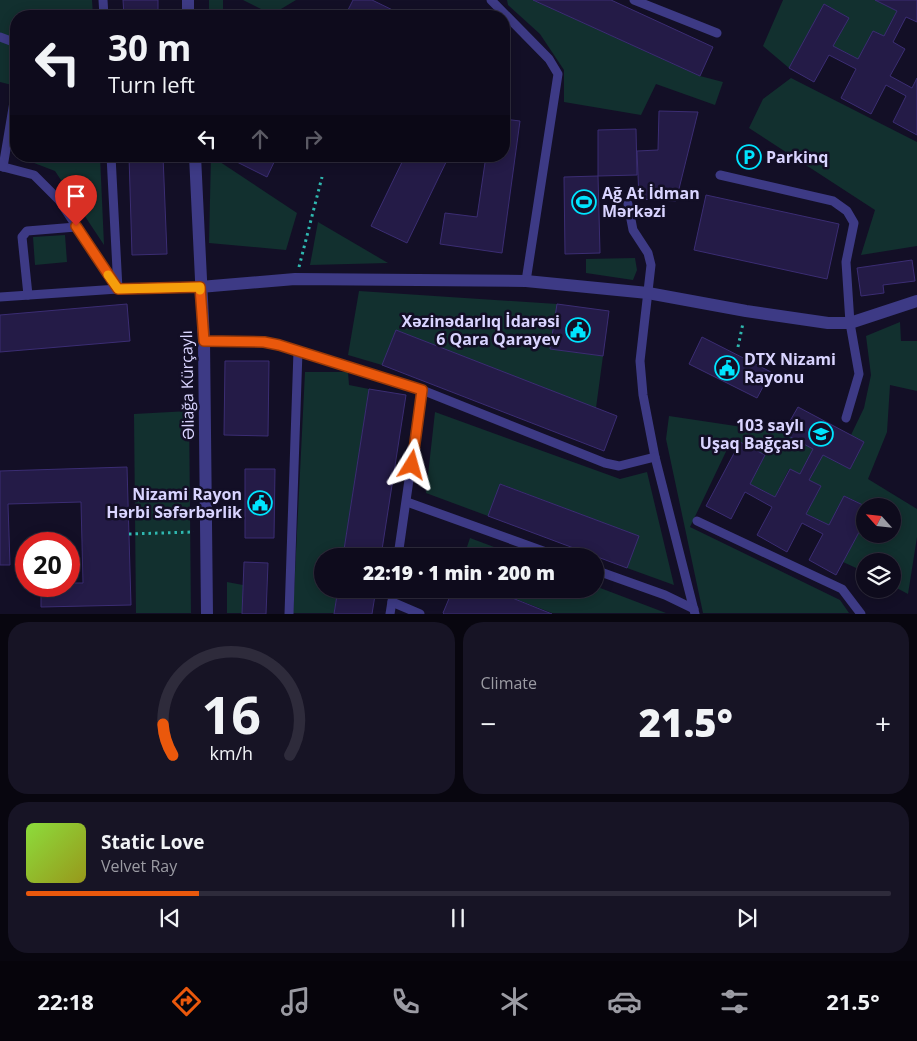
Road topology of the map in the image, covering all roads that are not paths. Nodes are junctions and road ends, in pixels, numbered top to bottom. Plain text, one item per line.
1 (491, 0) edge
2 (634, 0) edge
3 (501, 10) edge
4 (510, 19) edge
5 (716, 33) dead end
6 (10, 123) edge
7 (111, 162) edge
8 (194, 162) edge
9 (2, 167) edge
10 (720, 175) dead end
11 (628, 204) dead end
12 (76, 226) junction
13 (526, 281) junction
14 (200, 287) junction
15 (118, 289) junction
16 (648, 293) junction
17 (28, 295) junction
18 (0, 297) edge
19 (917, 301) edge
20 (850, 323) junction
21 (204, 341) junction
22 (298, 350) junction
23 (422, 390) junction
24 (846, 418) dead end
25 (655, 457) junction
26 (407, 502) junction
27 (697, 522) dead end
28 (399, 548) edge
29 (535, 548) edge
30 (604, 573) edge
31 (393, 598) edge
32 (392, 602) junction
33 (695, 611) edge
34 (207, 614) edge
35 (289, 614) edge
36 (390, 614) edge
37 (420, 614) edge
38 (861, 614) edge

1 - 3 lane
2 - 5 lane
4 - 13 lane
6 - 9 lane
7 - 15 lane
8 - 14 street, Əliağa Kürçaylı
9 - 12 lane
10 - 20 lane
11 - 16 lane
12 - 15 lane
12 - 17 lane
13 - 14 street
13 - 16 street
14 - 15 lane
14 - 21 street, Əliağa Kürçaylı
15 - 17 lane
16 - 20 street
16 - 25 lane
17 - 18 lane
19 - 20 street
20 - 24 lane
21 - 22 lane
21 - 34 street, Əliağa Kürçaylı
22 - 23 lane
22 - 35 lane
23 - 25 lane
23 - 26 lane
25 - 33 lane
26 - 28 lane
26 - 29 lane
27 - 38 lane
30 - 33 lane
31 - 32 lane
32 - 36 lane
32 - 37 lane

